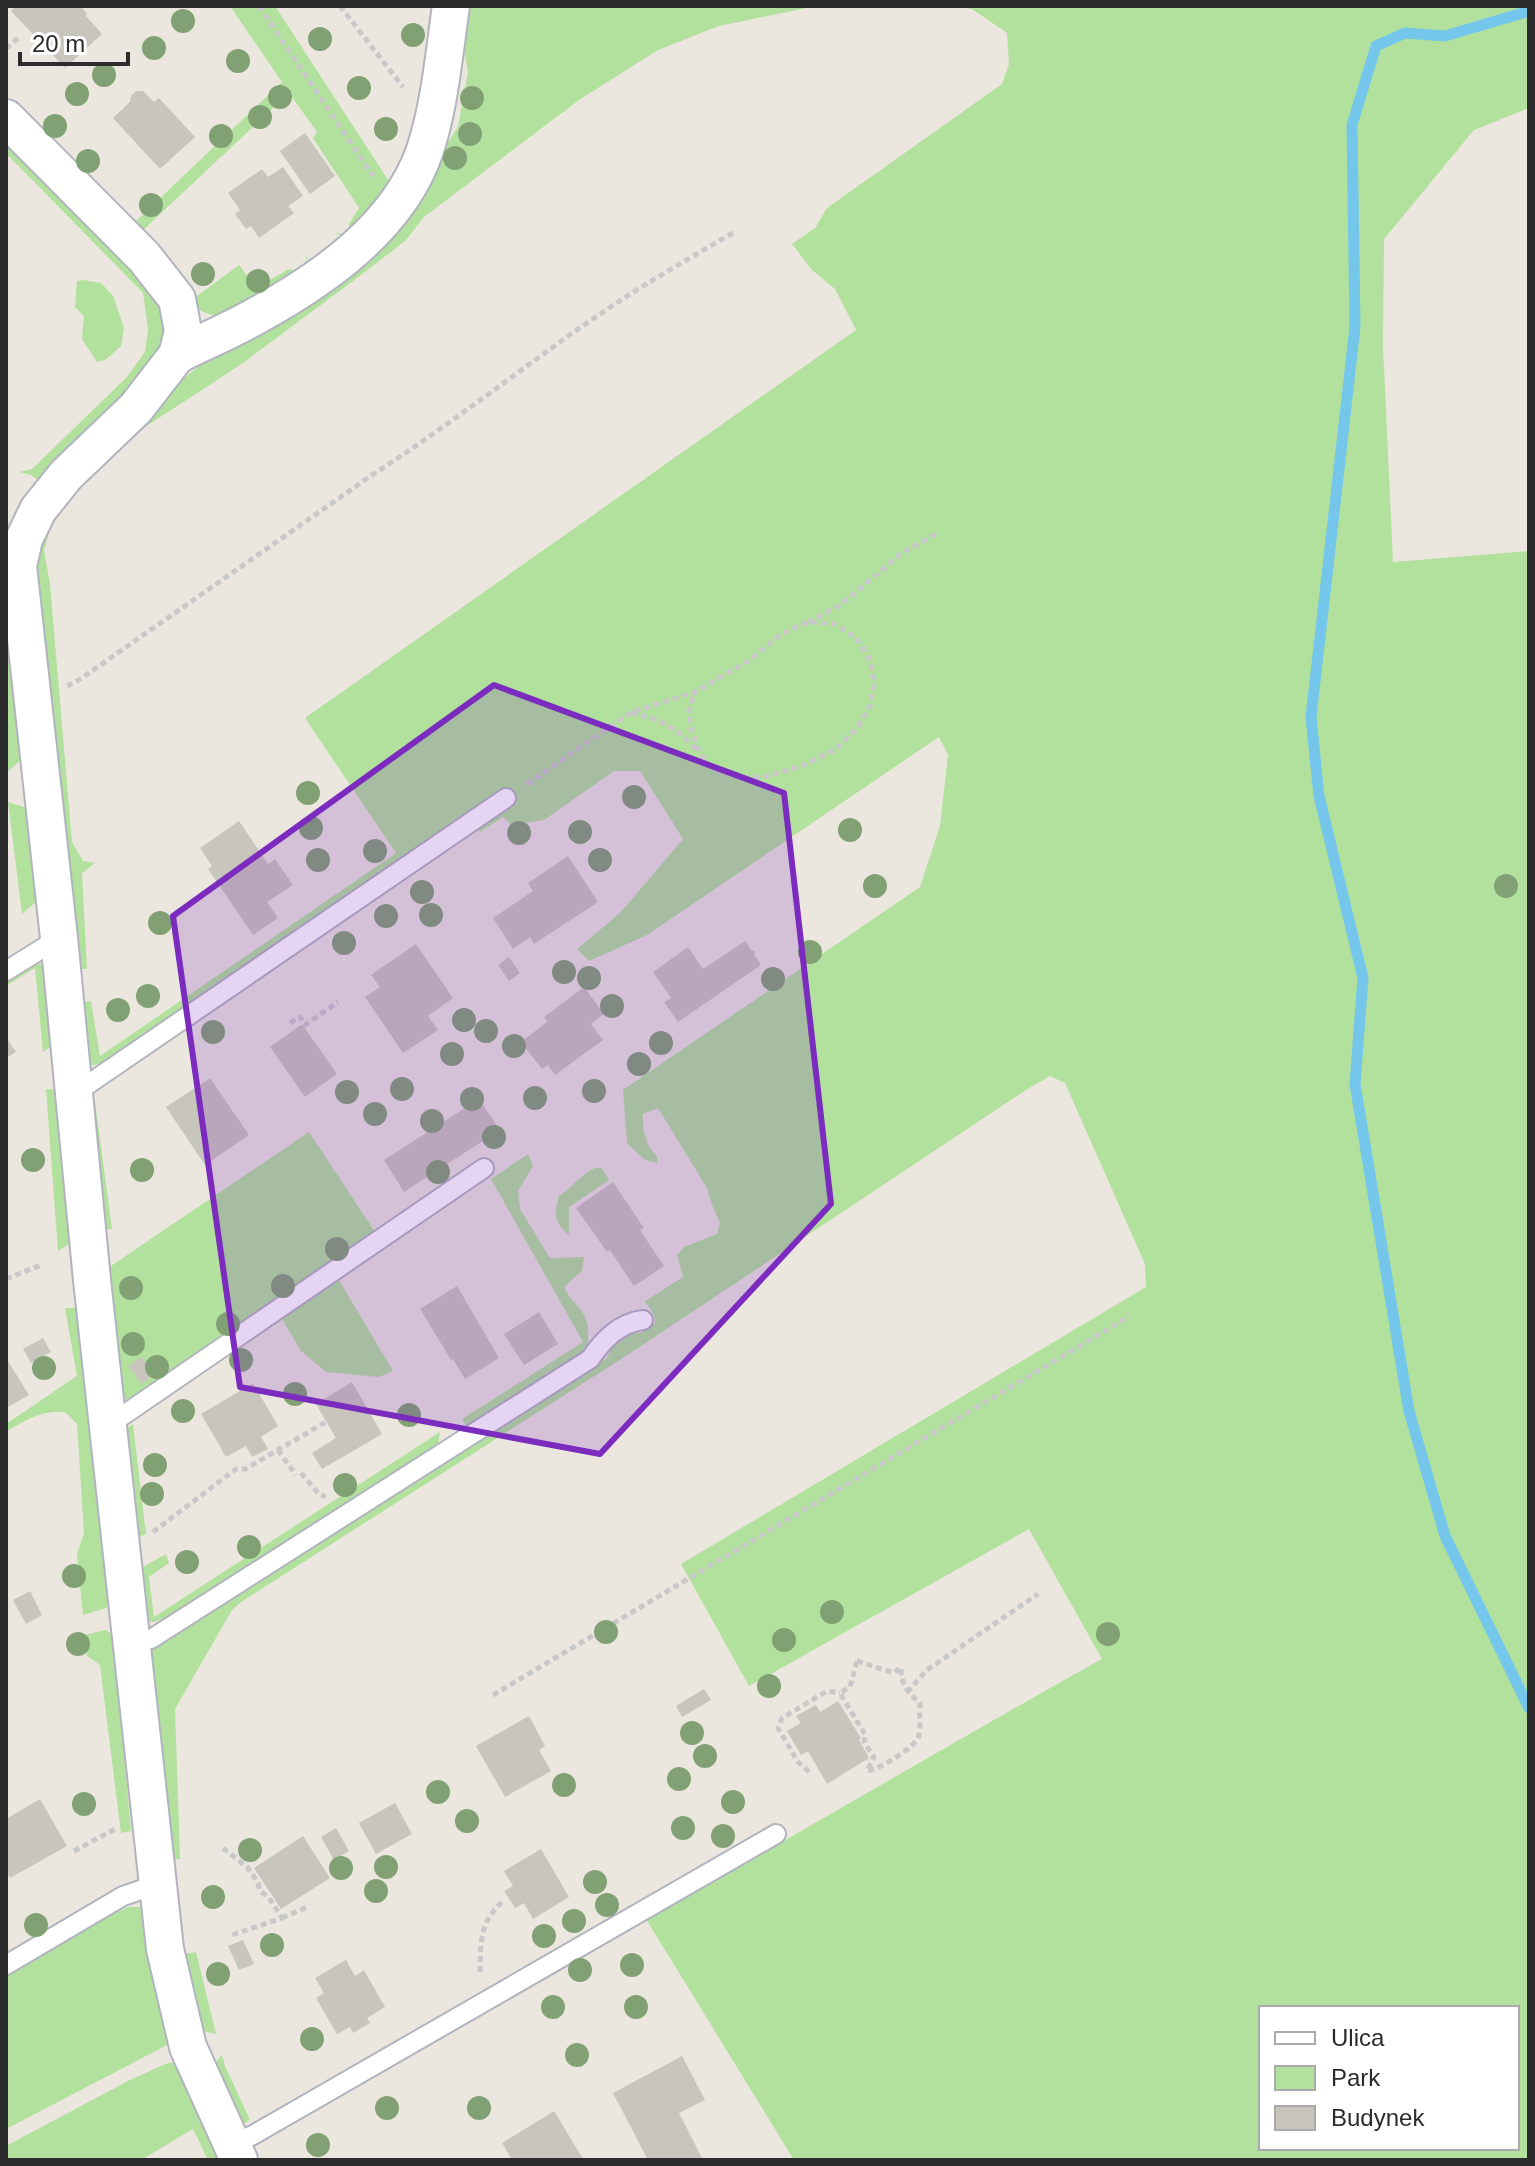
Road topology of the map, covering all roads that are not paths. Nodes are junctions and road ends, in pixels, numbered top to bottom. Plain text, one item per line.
1 (451, 6) edge
2 (6, 118) edge
3 (177, 355) junction
4 (12, 567) edge
5 (506, 798) road end
6 (59, 938) junction
7 (6, 971) edge
8 (74, 1094) junction
9 (484, 1168) dead end
10 (643, 1320) dead end
11 (109, 1425) junction
12 (132, 1643) junction
13 (776, 1834) dead end
14 (158, 1884) junction
15 (6, 1965) edge
16 (236, 2152) edge

1 - 3 street
2 - 3 street
3 - 4 street
4 - 6 street
5 - 8 lane
6 - 7 lane
6 - 8 street
8 - 11 street
9 - 11 lane
10 - 12 lane
11 - 12 street
12 - 14 street
13 - 16 lane
14 - 15 lane
14 - 16 street

